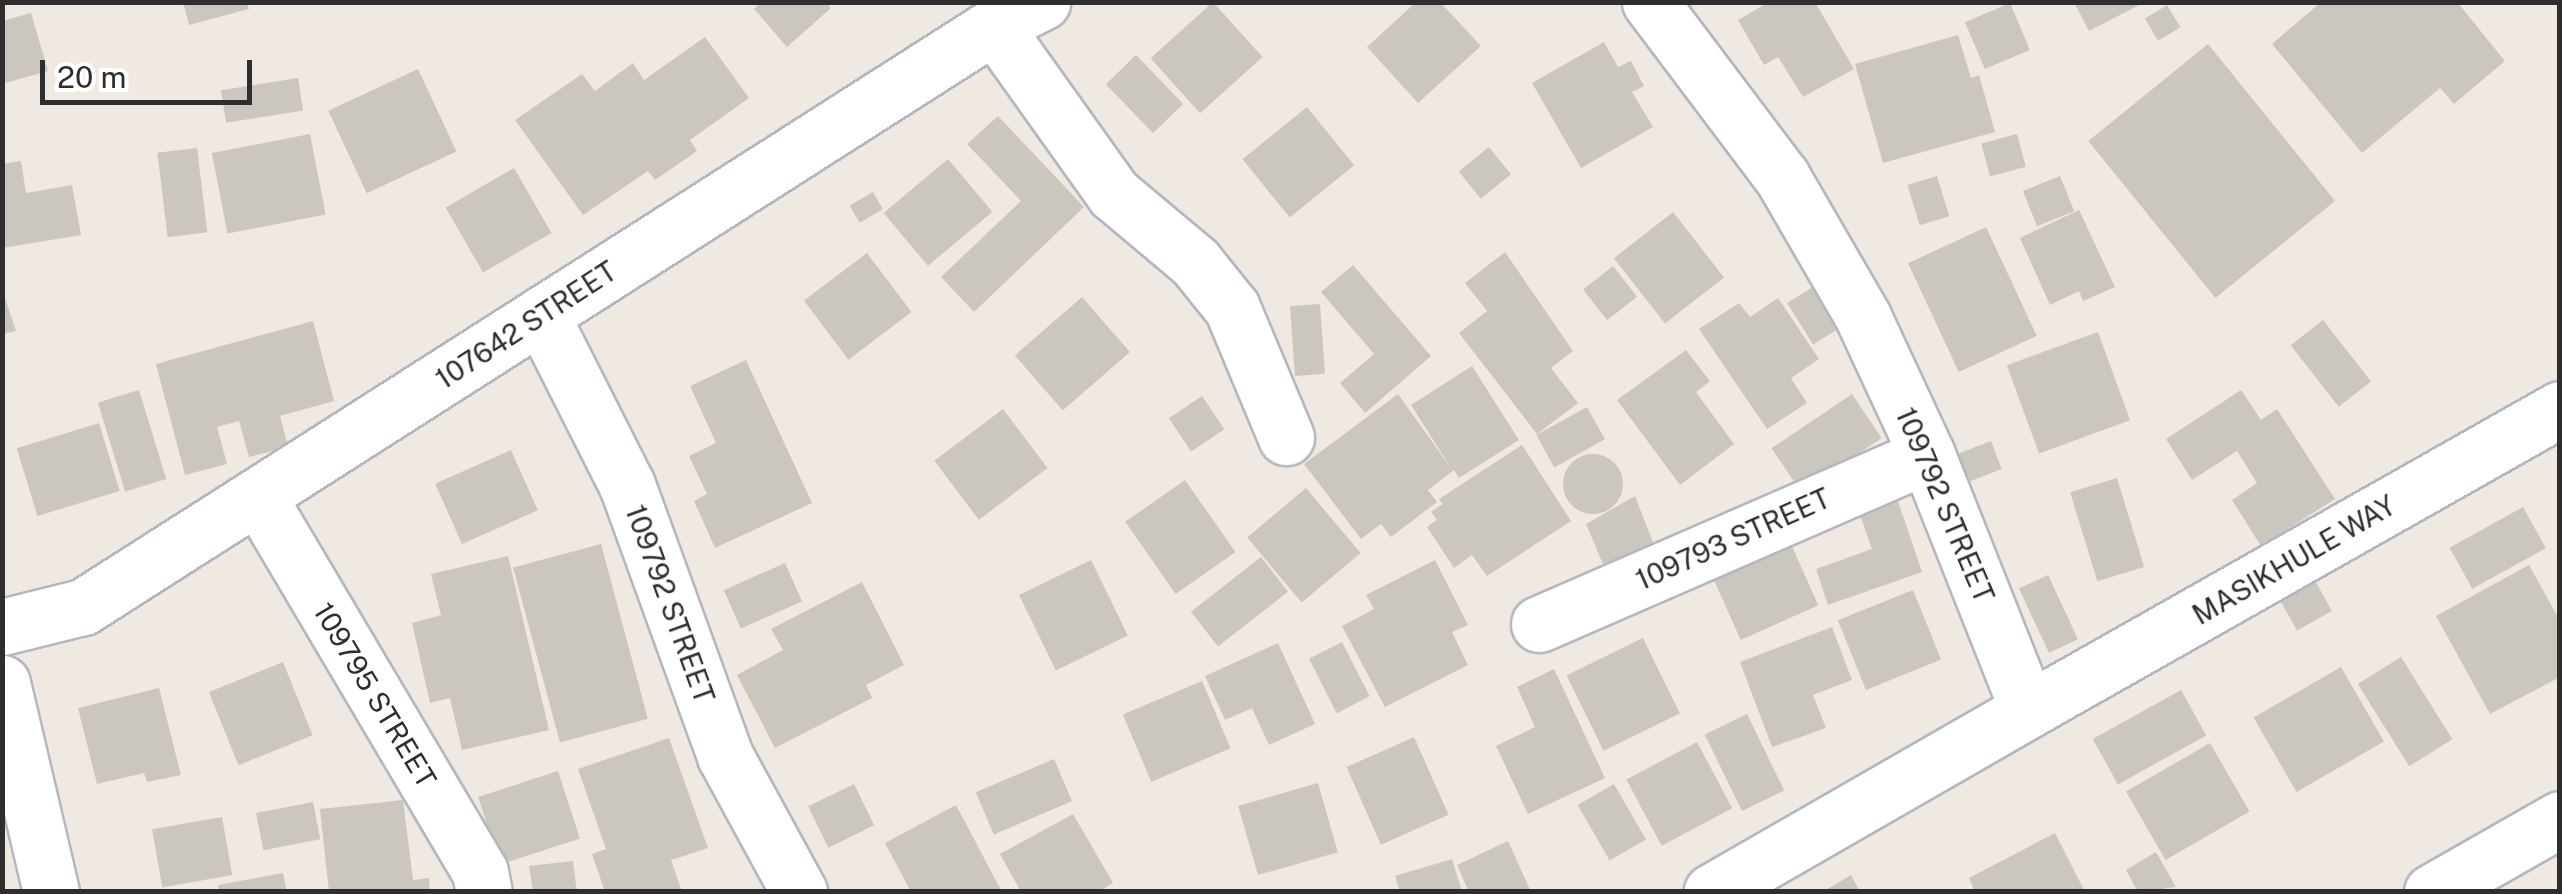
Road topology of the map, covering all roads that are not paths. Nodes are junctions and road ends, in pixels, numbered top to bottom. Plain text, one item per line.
1 (1042, 2) edge
2 (1650, 2) edge
3 (994, 26) junction
4 (540, 315) junction
5 (2560, 409) edge
6 (1286, 437) dead end
7 (1926, 455) junction
8 (260, 500) junction
9 (1539, 624) dead end
10 (2, 628) edge
11 (2, 683) edge
12 (2028, 710) junction
13 (2560, 819) edge
14 (51, 892) edge
15 (484, 892) edge
16 (799, 892) edge
17 (1712, 892) edge
18 (2432, 892) edge

1 - 3 street, 107642 STREET
2 - 7 street, 109792 STREET
3 - 4 street, 107642 STREET
3 - 6 street
4 - 8 street, 107642 STREET
4 - 16 street, 109792 STREET
5 - 12 street, MASIKHULE WAY
7 - 9 street, 109793 STREET
7 - 12 street, 109792 STREET
8 - 10 street, 107642 STREET
8 - 15 street, 109795 STREET
11 - 14 street
12 - 17 street
13 - 18 street

